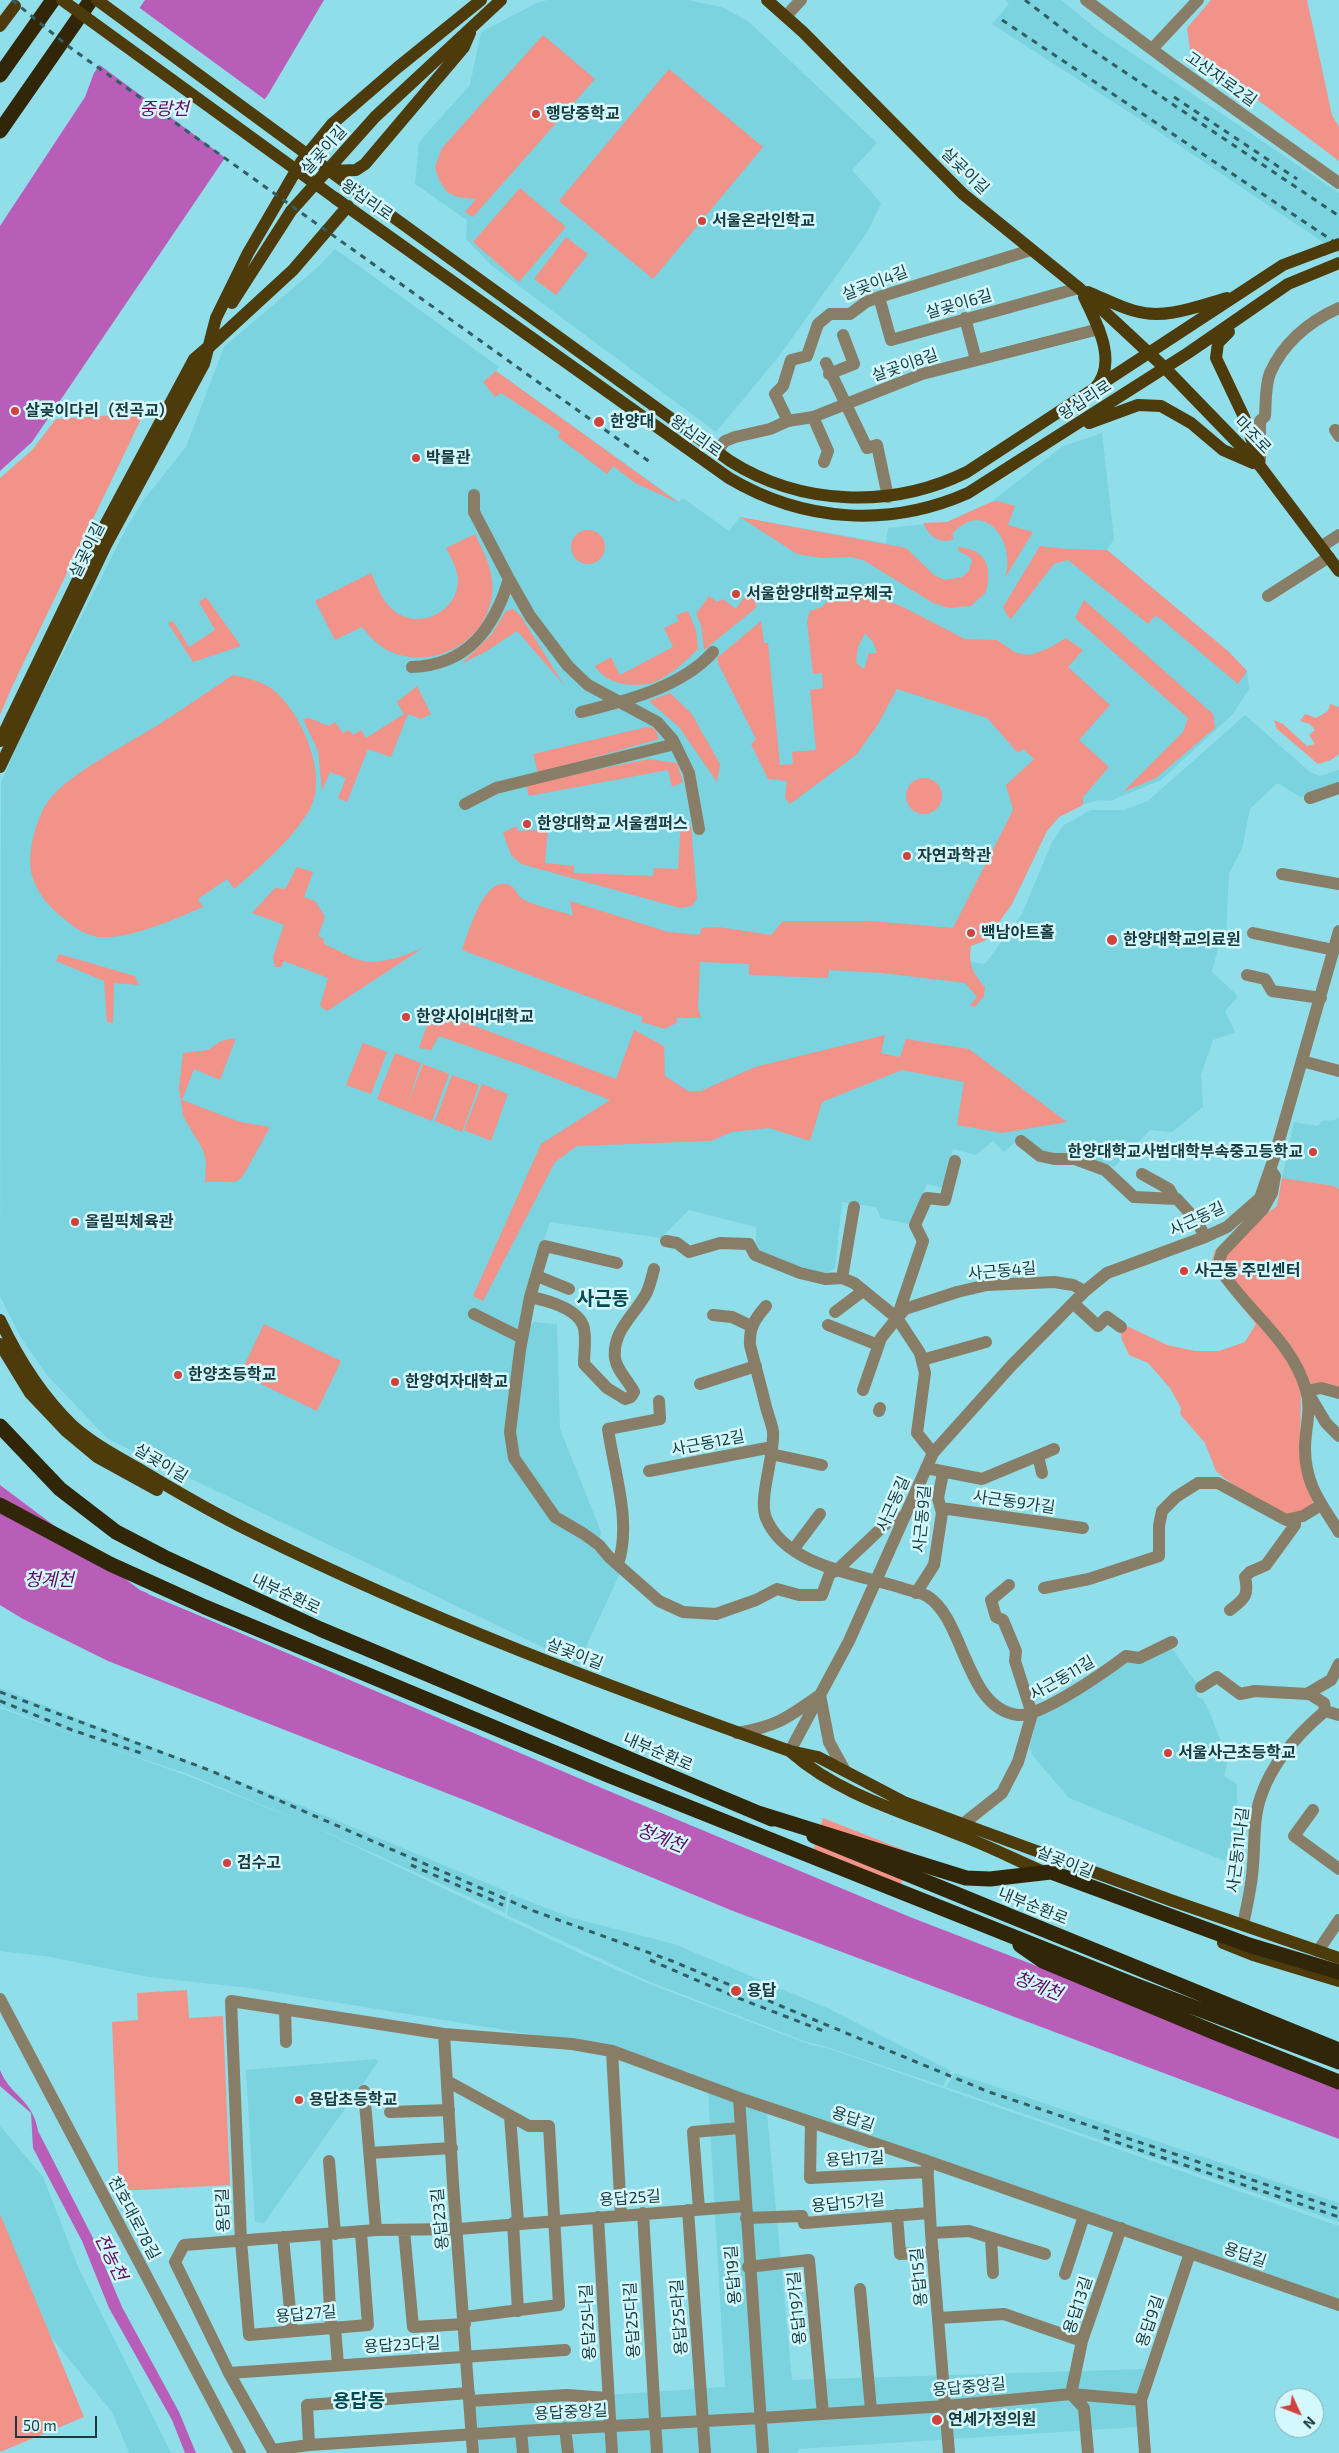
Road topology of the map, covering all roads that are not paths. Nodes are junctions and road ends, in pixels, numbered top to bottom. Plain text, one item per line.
1 (53, 0) edge
2 (62, 0) edge
3 (91, 0) edge
4 (97, 0) edge
5 (481, 0) edge
6 (501, 0) edge
7 (767, 0) edge
8 (801, 0) edge
9 (1086, 0) edge
10 (1198, 0) edge
11 (15, 6) dead end
12 (470, 10) junction
13 (786, 16) junction
14 (474, 25) junction
15 (0, 26) edge
16 (1152, 49) junction
17 (0, 75) edge
18 (0, 131) edge
19 (330, 171) junction
20 (1339, 183) edge
21 (348, 206) junction
22 (1339, 244) edge
23 (1031, 250) junction
24 (1339, 263) edge
25 (1079, 288) junction
26 (1239, 294) junction
27 (878, 297) junction
28 (1224, 304) junction
29 (1339, 308) edge
30 (1246, 313) junction
31 (965, 318) junction
32 (1223, 329) junction
33 (1099, 330) junction
34 (843, 335) dead end
35 (206, 350) junction
36 (1150, 354) junction
37 (976, 360) junction
38 (1165, 368) junction
39 (1090, 393) junction
40 (846, 404) junction
41 (813, 417) junction
42 (788, 421) junction
43 (1065, 432) junction
44 (716, 452) junction
45 (824, 462) dead end
46 (1260, 466) junction
47 (474, 495) dead end
48 (888, 497) junction
49 (1339, 535) edge
50 (1325, 552) junction
51 (1339, 571) edge
52 (509, 579) junction
53 (1268, 596) dead end
54 (713, 652) dead end
55 (412, 667) dead end
56 (622, 702) junction
57 (581, 712) dead end
58 (0, 741) edge
59 (675, 744) junction
60 (0, 767) edge
61 (1339, 788) edge
62 (1310, 798) dead end
63 (465, 804) dead end
64 (699, 829) dead end
65 (1282, 874) dead end
66 (1339, 884) edge
67 (1339, 931) edge
68 (1253, 933) dead end
69 (1334, 950) junction
70 (1247, 975) dead end
71 (1321, 998) junction
72 (1302, 1061) junction
73 (1339, 1071) edge
74 (1021, 1141) dead end
75 (956, 1161) dead end
76 (1270, 1169) junction
77 (1142, 1174) dead end
78 (1174, 1198) junction
79 (854, 1207) dead end
80 (1205, 1237) junction
81 (666, 1241) dead end
82 (617, 1263) dead end
83 (654, 1269) dead end
84 (537, 1276) junction
85 (842, 1278) junction
86 (570, 1289) dead end
87 (863, 1291) junction
88 (1084, 1291) junction
89 (530, 1297) junction
90 (1073, 1303) junction
91 (766, 1306) dead end
92 (835, 1312) dead end
93 (474, 1314) dead end
94 (713, 1315) dead end
95 (897, 1318) junction
96 (0, 1320) edge
97 (828, 1325) dead end
98 (752, 1326) junction
99 (1121, 1327) dead end
100 (522, 1338) junction
101 (986, 1342) dead end
102 (0, 1344) edge
103 (878, 1345) junction
104 (922, 1360) junction
105 (756, 1366) junction
106 (700, 1384) dead end
107 (864, 1390) dead end
108 (1307, 1391) junction
109 (1339, 1393) edge
110 (659, 1401) dead end
111 (0, 1426) edge
112 (1339, 1436) edge
113 (1054, 1449) dead end
114 (772, 1450) junction
115 (933, 1453) junction
116 (1038, 1456) junction
117 (822, 1464) dead end
118 (926, 1468) junction
119 (649, 1471) dead end
120 (943, 1473) junction
121 (1042, 1473) dead end
122 (0, 1505) edge
123 (1321, 1505) junction
124 (941, 1508) junction
125 (820, 1514) dead end
126 (905, 1516) junction
127 (1296, 1519) junction
128 (1083, 1528) dead end
129 (1339, 1532) edge
130 (793, 1550) junction
131 (613, 1561) junction
132 (836, 1571) junction
133 (351, 1580) junction
134 (877, 1580) junction
135 (1009, 1585) dead end
136 (1044, 1588) dead end
137 (916, 1593) junction
138 (1230, 1610) dead end
139 (1172, 1642) dead end
140 (1339, 1664) edge
141 (1201, 1687) dead end
142 (1308, 1693) junction
143 (820, 1694) junction
144 (1325, 1711) junction
145 (1032, 1714) junction
146 (1339, 1715) edge
147 (737, 1733) junction
148 (790, 1751) junction
149 (846, 1771) junction
150 (1313, 1810) dead end
151 (761, 1814) junction
152 (963, 1824) junction
153 (1339, 1869) edge
154 (1129, 1885) junction
155 (1122, 1903) junction
156 (1339, 1920) edge
157 (1243, 1925) junction
158 (996, 1928) junction
159 (1206, 1936) junction
160 (1318, 1951) junction
161 (1339, 1958) edge
162 (1339, 1972) edge
163 (1339, 1981) edge
164 (0, 1999) edge
165 (285, 2009) junction
166 (444, 2034) junction
167 (286, 2042) dead end
168 (1339, 2050) edge
169 (612, 2051) junction
170 (1339, 2062) edge
171 (448, 2081) junction
172 (1339, 2082) edge
173 (364, 2091) dead end
174 (738, 2098) junction
175 (449, 2110) junction
176 (390, 2112) dead end
177 (510, 2116) junction
178 (811, 2122) junction
179 (740, 2128) junction
180 (452, 2148) junction
181 (370, 2153) junction
182 (329, 2161) dead end
183 (928, 2166) junction
184 (694, 2209) junction
185 (745, 2212) junction
186 (643, 2213) junction
187 (929, 2213) junction
188 (621, 2215) junction
189 (897, 2215) junction
190 (598, 2216) junction
191 (1084, 2216) junction
192 (556, 2220) junction
193 (516, 2222) junction
194 (1121, 2228) junction
195 (458, 2229) junction
196 (376, 2230) junction
197 (404, 2230) junction
198 (361, 2233) junction
199 (931, 2233) junction
200 (330, 2234) junction
201 (283, 2237) junction
202 (991, 2238) junction
203 (241, 2241) junction
204 (932, 2252) junction
205 (1190, 2253) junction
206 (1045, 2254) dead end
207 (748, 2267) junction
208 (994, 2273) dead end
209 (1065, 2274) dead end
210 (860, 2289) dead end
211 (1339, 2305) edge
212 (518, 2311) junction
213 (939, 2318) junction
214 (464, 2320) junction
215 (333, 2328) junction
216 (292, 2331) junction
217 (1082, 2341) junction
218 (565, 2350) dead end
219 (467, 2358) junction
220 (338, 2365) junction
221 (229, 2373) junction
222 (1071, 2394) junction
223 (470, 2397) junction
224 (608, 2398) junction
225 (1141, 2400) junction
226 (946, 2406) junction
227 (871, 2410) junction
228 (823, 2414) junction
229 (761, 2418) junction
230 (703, 2422) junction
231 (655, 2424) junction
232 (610, 2426) junction
233 (565, 2428) junction
234 (521, 2430) junction
235 (472, 2434) junction
236 (310, 2445) junction
237 (273, 2452) edge
238 (240, 2453) edge
239 (473, 2453) edge
240 (523, 2453) edge
241 (568, 2453) edge
242 (612, 2453) edge
243 (657, 2453) edge
244 (705, 2453) edge
245 (763, 2453) edge
246 (949, 2453) edge
247 (1088, 2453) edge
248 (1145, 2453) edge

1 - 17 highway
2 - 21 main road, 왕십리로, bridge
3 - 18 highway
4 - 19 main road, 왕십리로, bridge
5 - 12 main road, 살곶이길
6 - 14 main road, 살곶이길
7 - 13 main road, 살곶이길
8 - 13 street
9 - 16 street, 고산자로2길
10 - 16 street
11 - 15 main road
12 - 14 main road
12 - 35 main road, 살곶이길
13 - 23 main road, 살곶이길
14 - 19 main road
14 - 35 main road, 살곶이길
16 - 20 street, 고산자로2길
19 - 44 main road, 왕십리로, bridge
21 - 35 main road
21 - 43 main road, 왕십리로
22 - 26 main road, 왕십리로, bridge
23 - 25 main road, 살곶이길
23 - 27 street, 살곶이4길
24 - 30 main road, 왕십리로
25 - 26 main road
25 - 31 street, 살곶이6길
25 - 33 main road
25 - 36 main road, 살곶이길
26 - 28 main road, 왕십리로
27 - 31 street, 살곶이6길
27 - 42 street, 살곶이4길
28 - 32 main road
28 - 36 main road, 왕십리로
29 - 46 street
30 - 32 main road, 왕십리로
30 - 46 main road
31 - 37 street
32 - 38 main road, 왕십리로
33 - 37 street, 살곶이8길
33 - 39 main road
34 - 40 street, 살곶이8길
35 - 58 main road, 살곶이길
35 - 60 main road, 살곶이길
36 - 38 main road, 마조로
36 - 39 main road, 왕십리로
37 - 40 street, 살곶이8길
38 - 43 main road, 왕십리로
38 - 46 main road, 마조로
39 - 48 main road, 왕십리로
40 - 41 street, 살곶이8길
40 - 48 street
41 - 42 street, 살곶이8길
41 - 45 street
42 - 44 street, 살곶이8길
43 - 46 main road
44 - 48 main road, 왕십리로
46 - 50 main road, 마조로
47 - 52 street
49 - 50 street
50 - 51 main road, 마조로
50 - 53 street
52 - 55 street
52 - 56 street
54 - 56 street
56 - 57 street
56 - 59 street
59 - 63 street
59 - 64 street
61 - 62 street
65 - 66 street
67 - 69 street, 사근동길
68 - 69 street
69 - 71 street, 사근동길
70 - 71 street
71 - 72 street, 사근동길
72 - 73 street
72 - 76 street, 사근동길
74 - 78 street
75 - 95 street
76 - 80 street, 사근동길
76 - 108 street
77 - 78 street
78 - 80 street
79 - 85 street
80 - 88 street, 사근동길
81 - 85 street
82 - 84 street
83 - 89 street
84 - 86 street
84 - 89 street
85 - 87 street
87 - 92 street
87 - 95 street
88 - 90 street, 사근동길
88 - 95 street, 사근동4길
89 - 100 street
90 - 99 street
90 - 115 street, 사근동길
91 - 98 street
93 - 100 street
94 - 98 street
95 - 103 street
95 - 104 street
96 - 133 main road, 살곶이길
97 - 103 street
98 - 105 street
100 - 131 street
101 - 104 street
102 - 133 main road, 살곶이길
103 - 107 street
104 - 115 street
105 - 106 street
105 - 114 street
108 - 109 street
108 - 112 street
108 - 123 street
110 - 131 street
111 - 151 highway, 내부순환로
113 - 116 street, 사근동9길
114 - 117 street, 사근동12길
114 - 119 street, 사근동12길
114 - 130 street
115 - 118 street, 사근동길
116 - 120 street, 사근동9길
116 - 121 street
118 - 120 street, 사근동9길
118 - 126 street, 사근동길
120 - 124 street, 사근동9길
122 - 158 highway
123 - 127 street
123 - 129 street
124 - 128 street, 사근동9가길
124 - 137 street, 사근동9길
125 - 130 street
126 - 132 street
126 - 134 street, 사근동길
127 - 136 street
127 - 138 street
130 - 132 street
131 - 132 street
132 - 134 street
133 - 147 main road, 살곶이길
134 - 137 street, 사근동11길
134 - 143 street, 사근동길
135 - 145 street
137 - 145 street, 사근동11길
139 - 145 street, 사근동11길
140 - 142 street
141 - 142 street
142 - 144 street
143 - 147 street
143 - 148 street, 사근동길
143 - 149 street
144 - 146 street
144 - 157 street, 사근동11나길
145 - 152 street
147 - 148 main road, 살곶이길
148 - 149 main road, 살곶이길
148 - 155 main road, 살곶이길
149 - 152 main road, 살곶이길
150 - 153 street
151 - 162 highway, bridge
151 - 168 highway, 내부순환로, bridge
152 - 154 main road, 살곶이길
154 - 155 main road
154 - 157 main road, 살곶이길
155 - 159 main road, 살곶이길
156 - 160 street
157 - 159 main road
157 - 160 main road, 살곶이길
158 - 170 highway
158 - 172 highway
159 - 163 main road, 살곶이길
160 - 161 main road, 살곶이길
164 - 238 street, 천호대로78길
165 - 166 street, 용답길
165 - 167 street
165 - 203 street, 용답길
166 - 169 street, 용답길
166 - 171 street, 용답23길
169 - 174 street, 용답길
169 - 188 street
171 - 175 street, 용답23길
171 - 177 street
173 - 181 street
174 - 178 street, 용답길
174 - 179 street, 용답19길
175 - 176 street
175 - 180 street, 용답23길
177 - 192 street
177 - 193 street
178 - 183 street, 용답길
178 - 183 street, 용답17길
179 - 184 street
179 - 185 street, 용답19길
180 - 181 street
180 - 195 street, 용답23길
181 - 196 street
182 - 200 street
183 - 187 street, 용답15길
183 - 191 street, 용답길
184 - 185 street, 용답25길
184 - 186 street, 용답25길
184 - 230 street, 용답25라길
185 - 189 street, 용답15가길
185 - 207 street, 용답19길
186 - 188 street, 용답25길
186 - 231 street, 용답25다길
187 - 189 street, 용답15가길
187 - 199 street, 용답15길
188 - 190 street, 용답25길
189 - 204 street
190 - 192 street, 용답25길
190 - 224 street, 용답25나길
191 - 194 street, 용답길
191 - 209 street
192 - 193 street, 용답25길
192 - 212 street
193 - 195 street, 용답25길
193 - 212 street
194 - 205 street, 용답길
194 - 217 street, 용답13길
195 - 197 street, 용답25길
195 - 214 street, 용답23길
196 - 197 street, 용답25길
196 - 198 street, 용답25길
197 - 214 street
198 - 200 street, 용답25길
198 - 215 street, 용답27길
199 - 202 street, 용답15길
199 - 204 street, 용답15길
200 - 201 street, 용답25길
200 - 215 street
201 - 203 street, 용답25길
201 - 216 street
202 - 206 street, 용답15길
202 - 208 street
203 - 216 street, 용답27길
203 - 221 street, 용답길
204 - 213 street, 용답15길
205 - 211 street, 용답길
205 - 225 street, 용답9길
207 - 228 street, 용답19가길
207 - 229 street, 용답19길
210 - 227 street
212 - 214 street
213 - 217 street, 용답15길
213 - 226 street, 용답15길
214 - 219 street, 용답23길
215 - 216 street, 용답27길
215 - 220 street
217 - 222 street, 용답13길
218 - 219 street
219 - 220 street, 용답23다길
219 - 223 street, 용답23길
220 - 221 street, 용답23다길
221 - 237 street, 용답길
222 - 225 street, 용답중앙길
222 - 226 street, 용답중앙길
222 - 247 street
223 - 224 street
223 - 235 street, 용답23길
223 - 236 street
224 - 232 street, 용답25나길
225 - 248 street
226 - 227 street, 용답중앙길
226 - 246 street, 용답15길
227 - 228 street, 용답중앙길
228 - 229 street, 용답중앙길
229 - 230 street, 용답중앙길
229 - 245 street, 용답19길
230 - 231 street, 용답중앙길
230 - 244 street, 용답25라길
231 - 232 street, 용답중앙길
231 - 243 street, 용답25다길
232 - 233 street, 용답중앙길
232 - 242 street, 용답25나길
233 - 234 street, 용답중앙길
233 - 241 street
234 - 235 street, 용답중앙길
234 - 240 street
235 - 236 street, 용답중앙길
235 - 239 street, 용답23길
236 - 237 street, 용답중앙길

